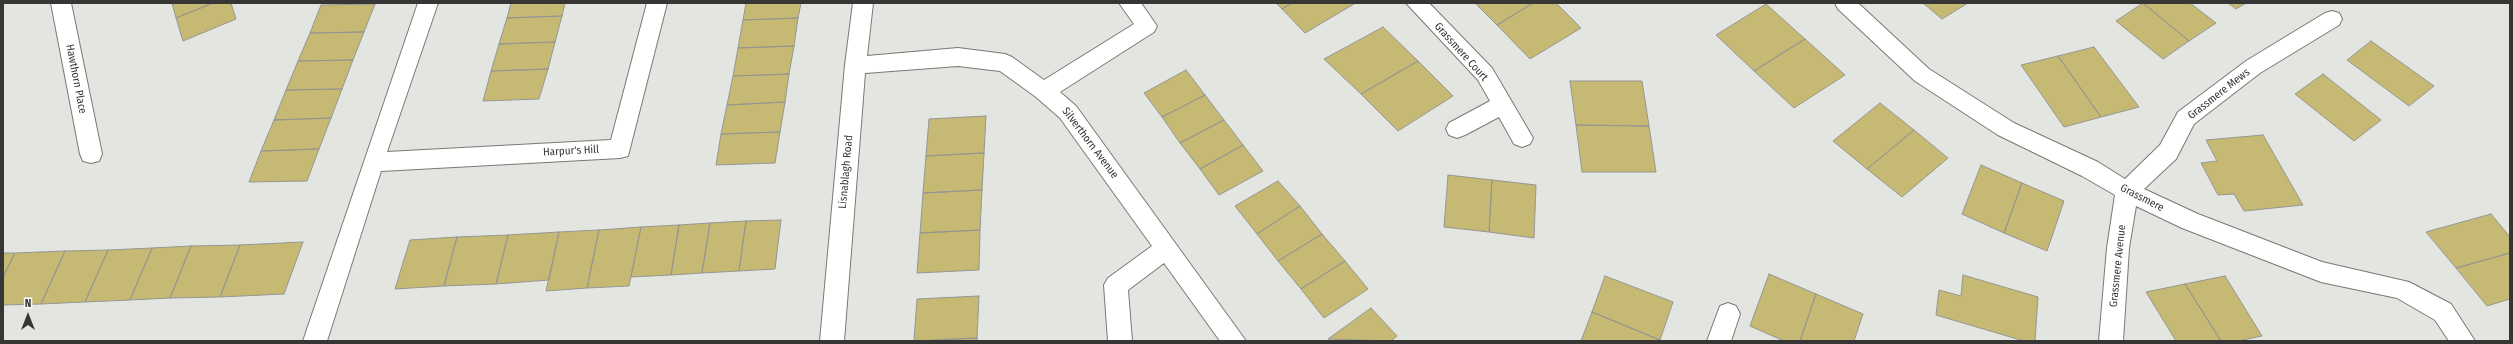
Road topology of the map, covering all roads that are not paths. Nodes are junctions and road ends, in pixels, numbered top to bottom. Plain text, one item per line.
1 (61, 3) edge
2 (428, 3) edge
3 (657, 3) edge
4 (864, 3) edge
5 (1128, 3) edge
6 (1416, 3) edge
7 (1845, 3) edge
8 (2332, 19) dead end
9 (855, 65) junction
10 (1044, 91) junction
11 (1502, 105) junction
12 (1457, 129) dead end
13 (1522, 138) dead end
14 (91, 154) dead end
15 (373, 162) junction
16 (2127, 191) junction
17 (1166, 248) junction
18 (1728, 314) dead end
19 (315, 341) edge
20 (832, 341) edge
21 (1120, 341) edge
22 (1234, 341) edge
23 (1719, 341) edge
24 (2111, 341) edge
25 (2463, 341) edge

1 - 14 street, Hawthorn Place
2 - 15 street
3 - 15 street, Harpur's Hill
4 - 9 street, Lisnablagh Road
5 - 10 street
6 - 11 street, Grassmere Court
7 - 16 street, Grassmere
8 - 16 street, Grassmere Mews
9 - 10 street, Silverthorn Avenue
9 - 20 street, Lisnablagh Road
10 - 17 street, Silverthorn Avenue
11 - 12 street
11 - 13 street, Grassmere Court
15 - 19 street
16 - 24 street, Grassmere Avenue
16 - 25 street, Grassmere
17 - 21 street
17 - 22 street, Silverthorn Avenue
18 - 23 street

